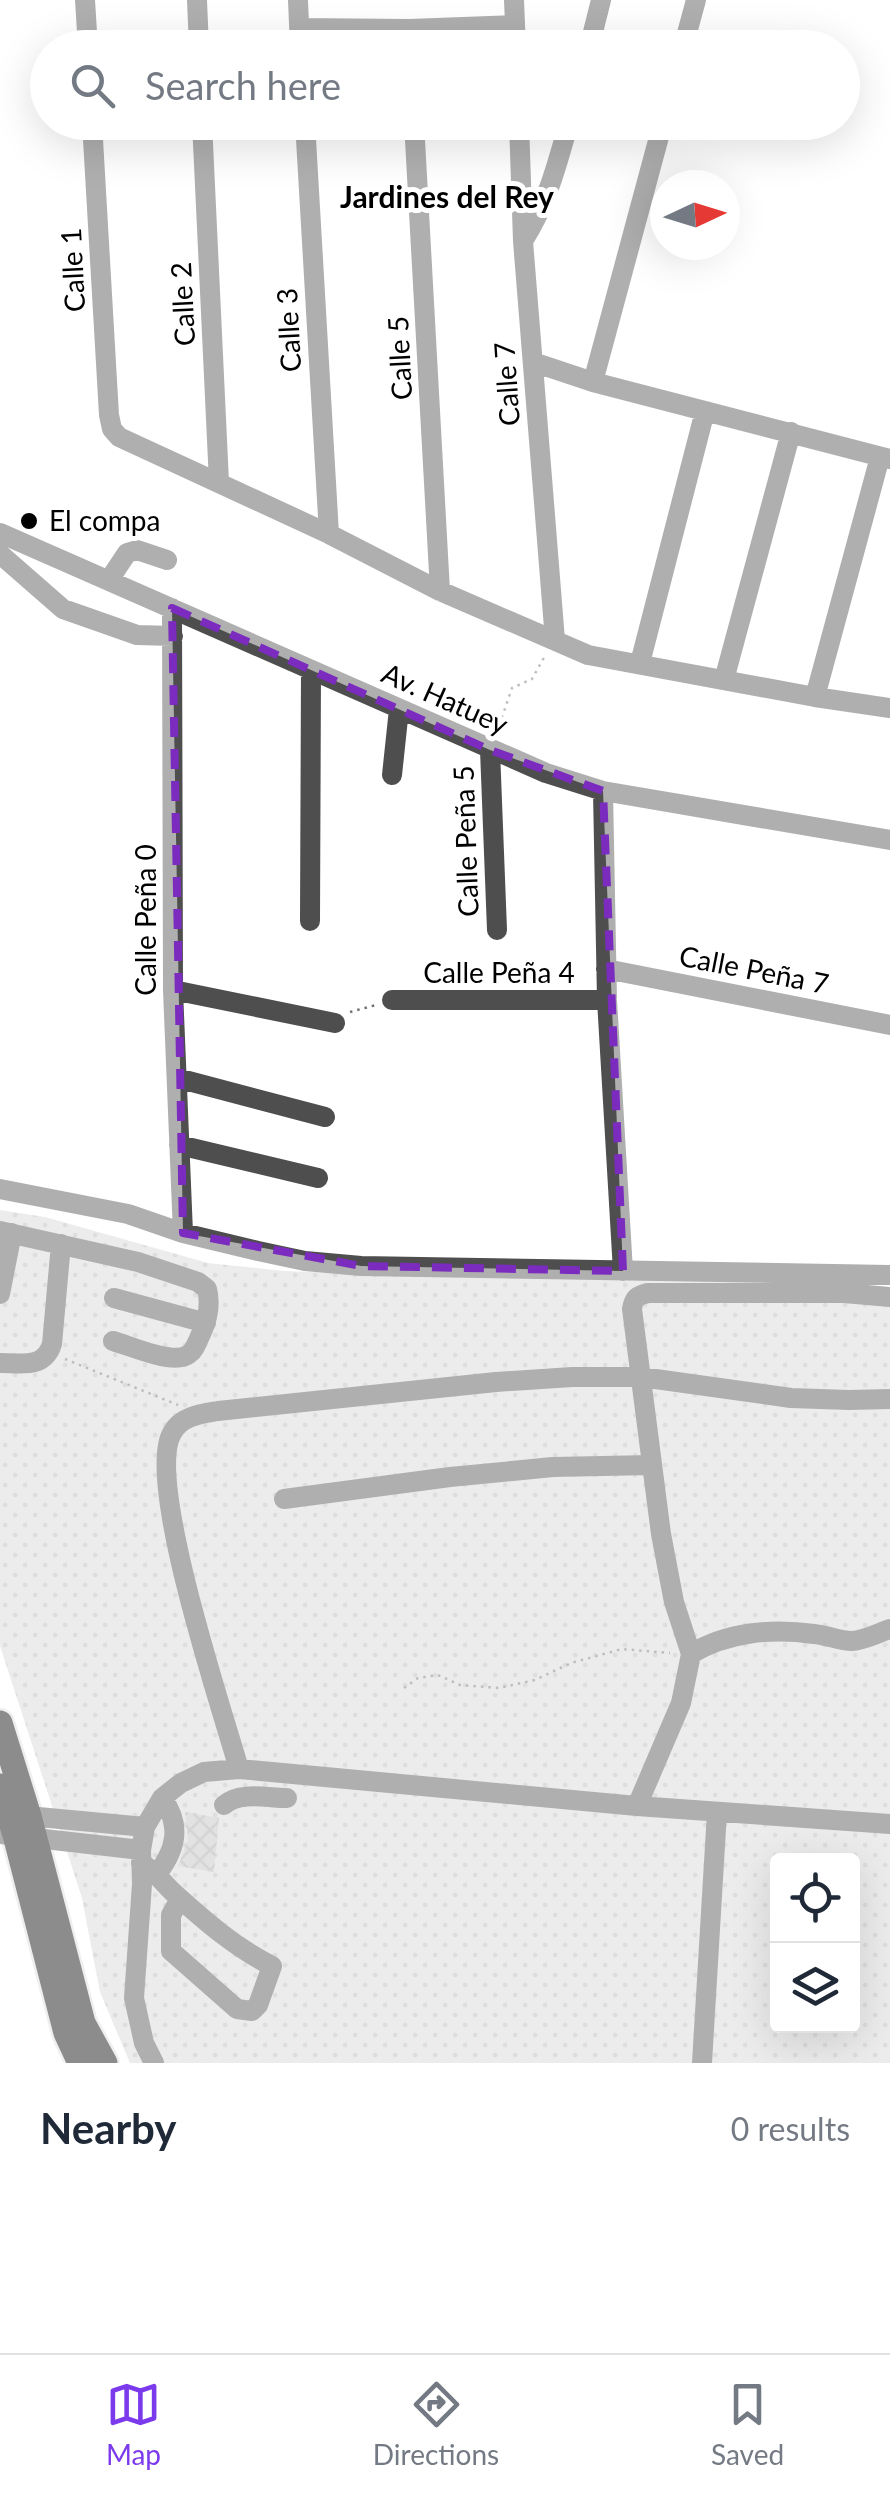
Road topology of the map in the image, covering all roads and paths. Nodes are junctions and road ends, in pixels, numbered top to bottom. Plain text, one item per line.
1 (86, 0) edge
2 (196, 0) edge
3 (298, 0) edge
4 (514, 0) edge
5 (601, 0) edge
6 (696, 0) edge
7 (515, 25) junction
8 (87, 30) edge
9 (198, 30) edge
10 (300, 30) edge
11 (475, 30) edge
12 (515, 30) edge
13 (594, 30) edge
14 (688, 30) edge
15 (93, 140) edge
16 (203, 140) edge
17 (306, 140) edge
18 (415, 140) edge
19 (520, 140) edge
20 (564, 140) edge
21 (658, 140) edge
22 (523, 241) junction
23 (533, 362) junction
24 (592, 382) junction
25 (705, 411) junction
26 (790, 432) junction
27 (885, 458) edge
28 (218, 482) junction
29 (0, 534) edge
30 (329, 534) junction
31 (0, 554) edge
32 (166, 560) dead end
33 (109, 580) junction
34 (440, 591) junction
35 (172, 608) junction
36 (173, 636) junction
37 (554, 640) junction
38 (640, 664) junction
39 (311, 670) junction
40 (724, 680) junction
41 (815, 696) junction
42 (890, 708) edge
43 (399, 710) junction
44 (490, 750) junction
45 (392, 775) dead end
46 (604, 791) junction
47 (890, 840) edge
48 (310, 921) dead end
49 (497, 930) dead end
50 (606, 969) junction
51 (173, 990) junction
52 (392, 1000) joint
53 (606, 1000) junction
54 (335, 1023) joint
55 (890, 1025) edge
56 (177, 1078) junction
57 (325, 1117) dead end
58 (179, 1145) junction
59 (318, 1178) dead end
60 (0, 1189) edge
61 (6, 1232) edge
62 (183, 1233) junction
63 (61, 1244) junction
64 (623, 1271) junction
65 (890, 1274) edge
66 (0, 1294) edge
67 (890, 1296) edge
68 (114, 1298) dead end
69 (206, 1323) junction
70 (113, 1341) dead end
71 (50, 1352) junction
72 (0, 1363) edge
73 (641, 1377) junction
74 (890, 1398) edge
75 (201, 1414) junction
76 (652, 1466) junction
77 (284, 1499) dead end
78 (890, 1629) edge
79 (691, 1654) junction
80 (404, 1688) dead end
81 (0, 1723) edge
82 (239, 1769) junction
83 (0, 1786) edge
84 (162, 1798) junction
85 (287, 1798) dead end
86 (224, 1805) dead end
87 (636, 1806) junction
88 (717, 1812) junction
89 (890, 1824) edge
90 (15, 1825) edge
91 (145, 1827) junction
92 (146, 1862) junction
93 (180, 1899) junction
94 (80, 2063) edge
95 (104, 2063) edge
96 (154, 2063) edge
97 (702, 2063) edge

1 - 8 street
2 - 9 street
3 - 10 street
4 - 7 street
5 - 13 street
6 - 14 street
7 - 11 street
7 - 12 street
15 - 28 street, Calle 1
16 - 28 street, Calle 2
17 - 30 street, Calle 3
18 - 34 street, Calle 5
19 - 22 street, Calle 7
20 - 22 street
21 - 24 street
22 - 23 street, Calle 7
23 - 24 street
23 - 37 street, Calle 7
24 - 25 street
25 - 26 street
25 - 38 street
26 - 27 street
26 - 40 street
27 - 41 street
28 - 30 street
29 - 33 street, Av. Hatuey
30 - 34 street
31 - 36 street
32 - 33 street
33 - 35 street, Av. Hatuey
34 - 37 street
35 - 36 street, Calle Peña 0
35 - 39 street, Av. Hatuey
36 - 51 street, Calle Peña 0
37 - 38 street
37 - 44 path
38 - 40 street
39 - 43 street, Av. Hatuey
39 - 48 street
40 - 41 street
41 - 42 street
43 - 44 street, Av. Hatuey
43 - 45 street
44 - 46 street, Av. Hatuey
44 - 49 street, Calle Peña 5
46 - 47 street, Av. Hatuey
46 - 50 street
50 - 53 street
50 - 55 street, Calle Peña 7
51 - 54 street
51 - 56 street, Calle Peña 0
52 - 53 street, Calle Peña 4
52 - 54 path
53 - 64 street
56 - 57 street
56 - 58 street, Calle Peña 0
58 - 59 street
58 - 62 street, Calle Peña 0
60 - 62 street
61 - 63 street
61 - 66 street
62 - 64 street
63 - 69 street
63 - 71 street
64 - 65 street
67 - 73 street
68 - 69 street
69 - 70 street
71 - 72 street
71 - 75 path
73 - 74 street
73 - 75 street
73 - 76 street
75 - 82 street
76 - 77 street
76 - 79 street
78 - 79 street
79 - 80 path
79 - 87 street
81 - 90 main road
82 - 84 street
82 - 87 street
83 - 90 main road
84 - 91 street
84 - 92 street
85 - 86 street
87 - 88 street
88 - 89 street
88 - 97 street
90 - 91 street
90 - 92 street
90 - 94 main road
90 - 95 main road
91 - 92 street
92 - 93 street
92 - 96 street
93 - 93 street

